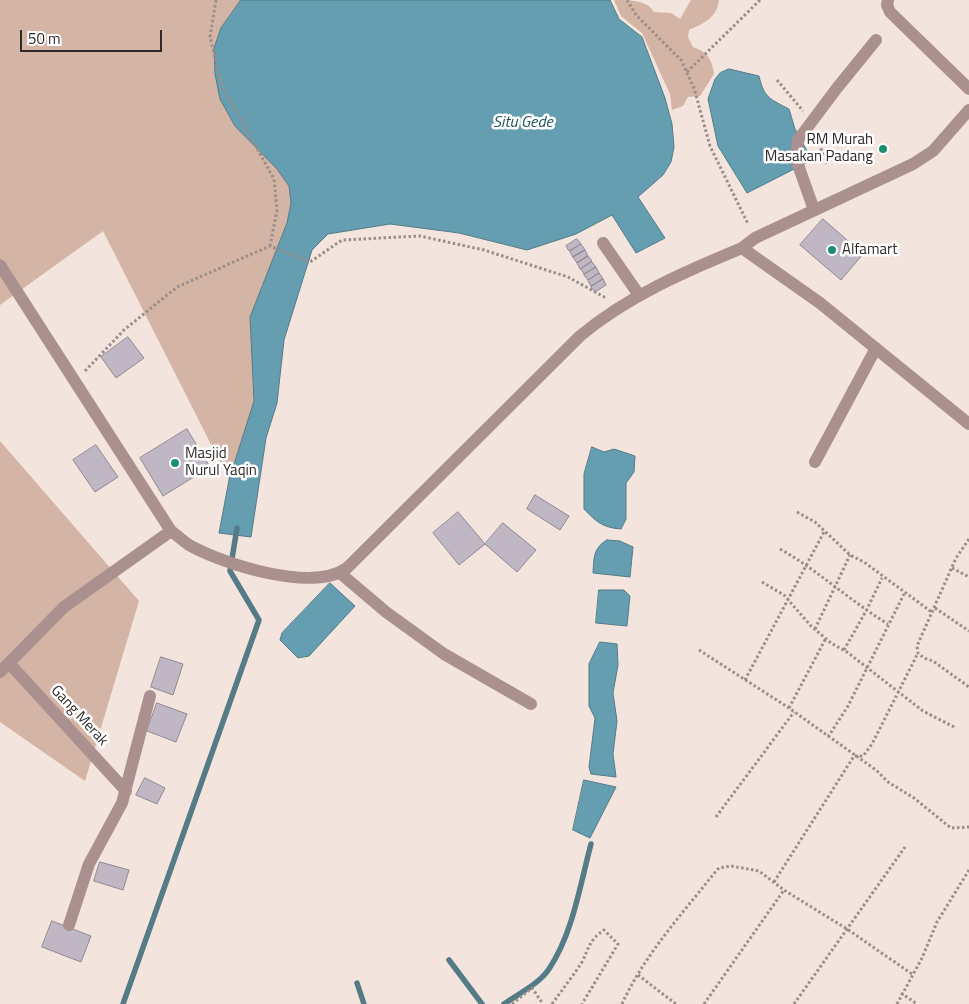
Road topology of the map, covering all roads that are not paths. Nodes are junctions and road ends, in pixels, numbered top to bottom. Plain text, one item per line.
1 (888, 0) edge
2 (876, 40) dead end
3 (969, 89) edge
4 (969, 110) edge
5 (814, 210) junction
6 (603, 243) dead end
7 (742, 248) junction
8 (0, 265) edge
9 (639, 294) junction
10 (876, 348) junction
11 (969, 424) edge
12 (815, 462) dead end
13 (171, 531) junction
14 (340, 573) junction
15 (4, 668) edge
16 (150, 696) dead end
17 (530, 704) dead end
18 (126, 791) junction
19 (69, 925) dead end

1 - 3 street
2 - 5 street
4 - 5 street
5 - 7 street
6 - 9 street
7 - 9 street
7 - 10 street
8 - 13 street
9 - 14 street
10 - 11 street
10 - 12 street
13 - 14 street
13 - 15 street
14 - 17 street
15 - 18 street, Gang Merak
16 - 18 street
18 - 19 street

